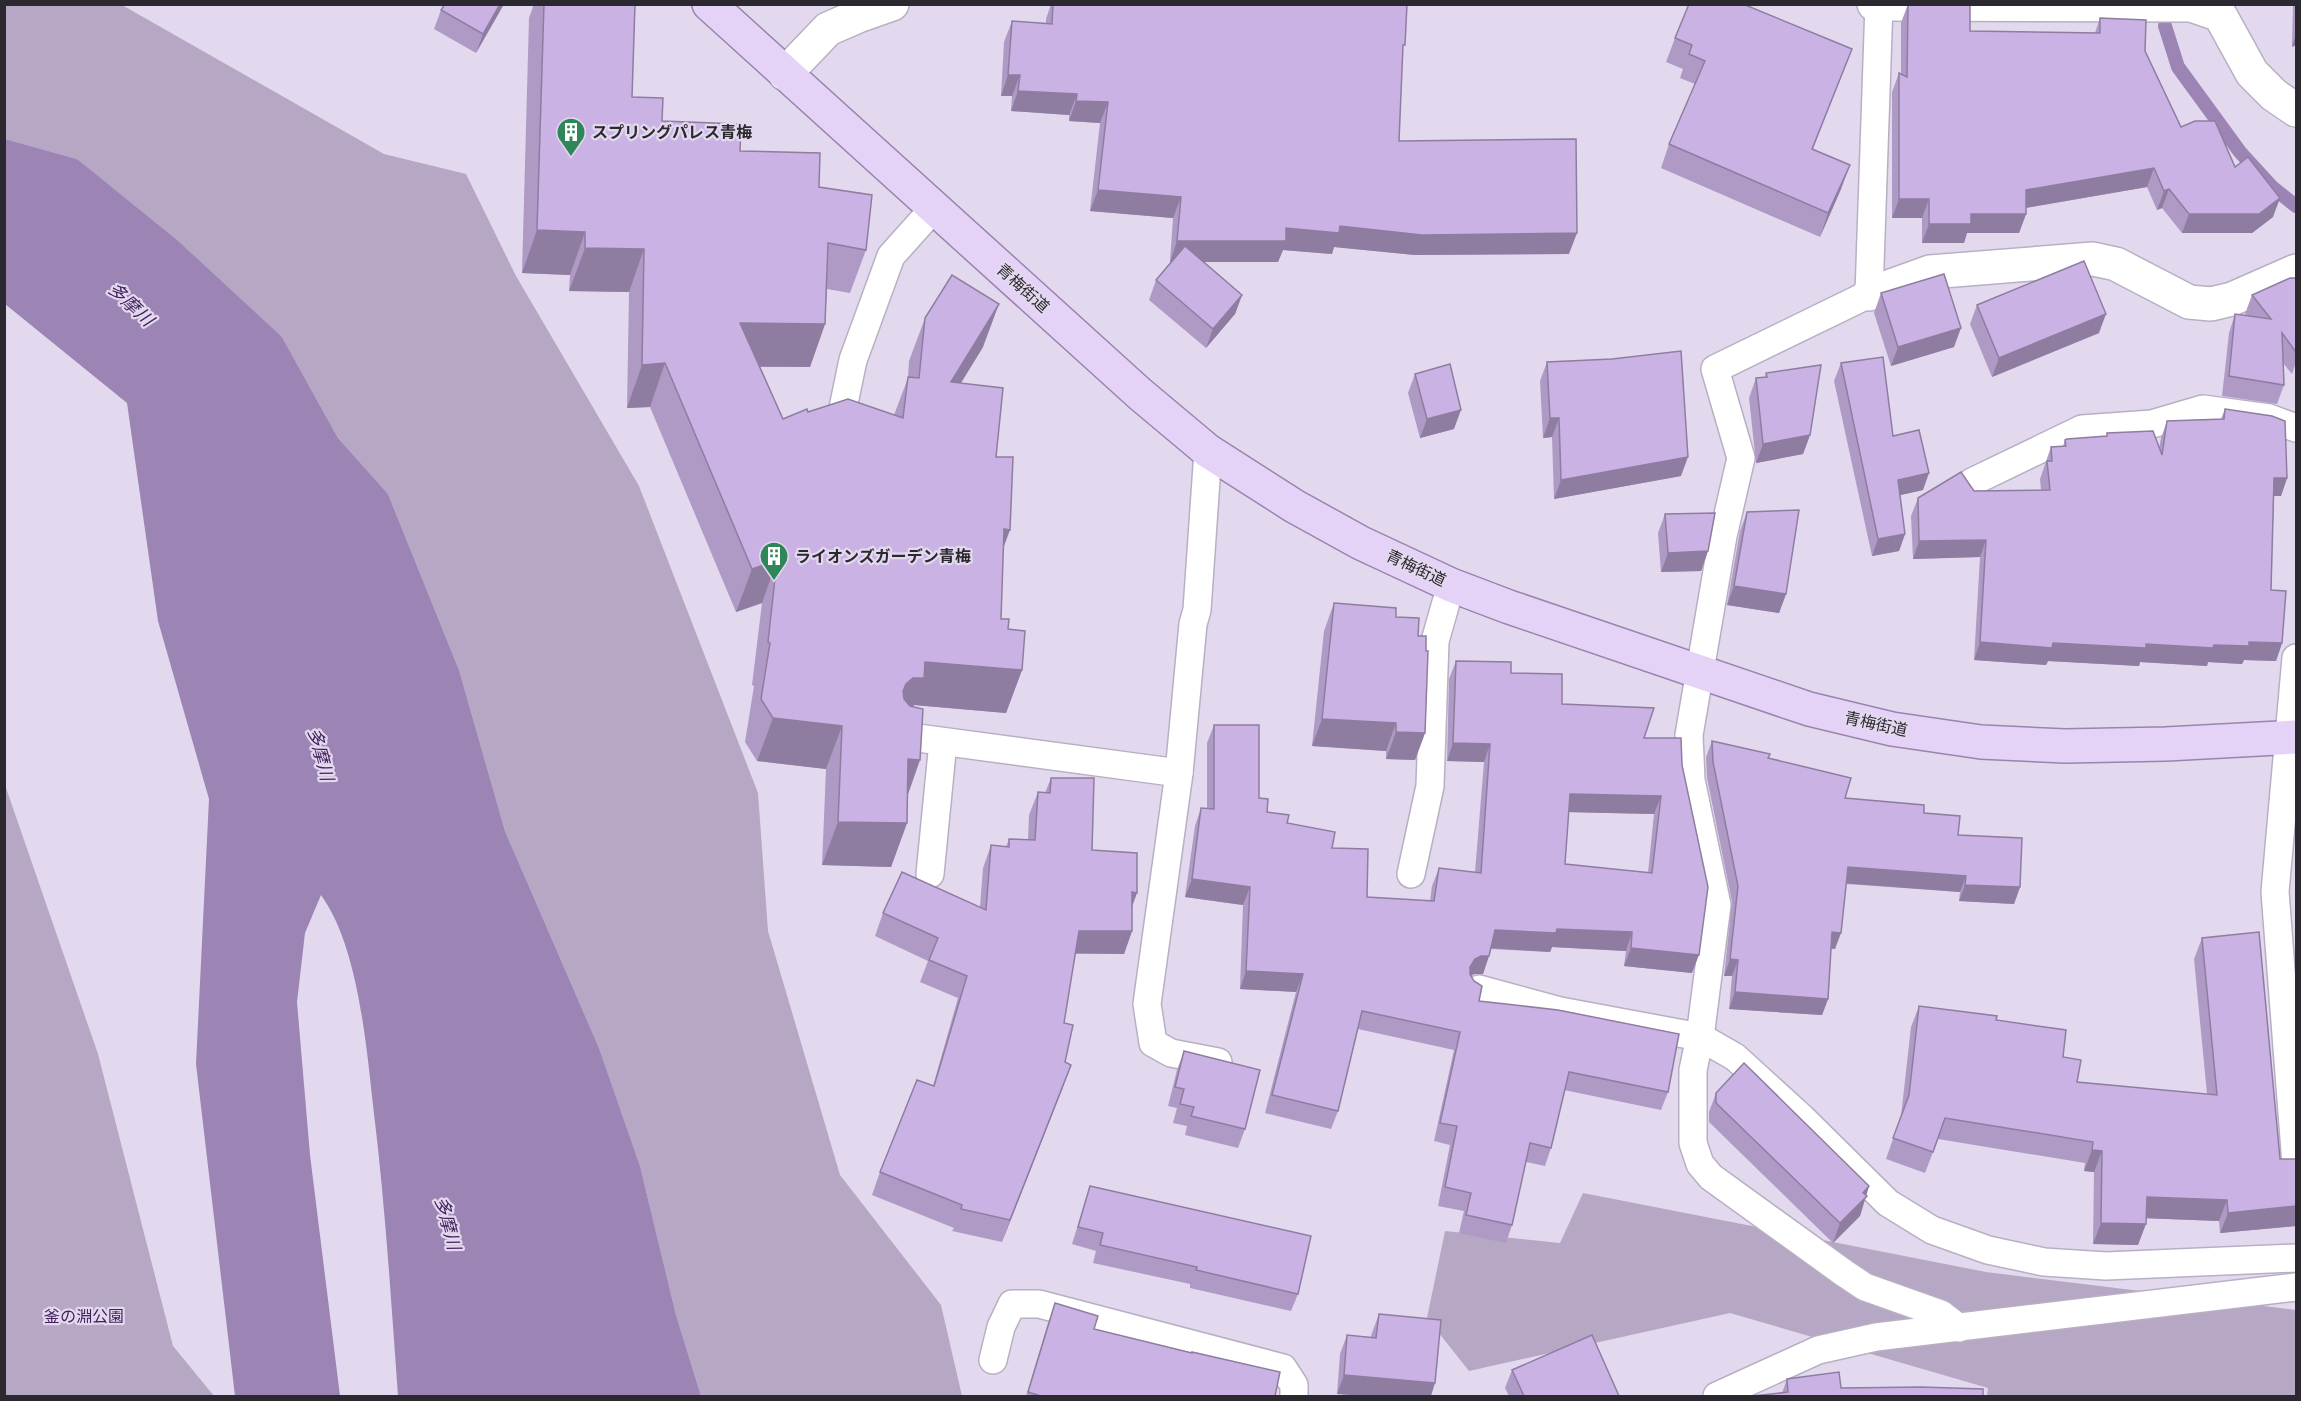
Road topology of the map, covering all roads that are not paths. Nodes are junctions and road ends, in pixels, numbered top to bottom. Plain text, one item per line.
1 (709, 4) edge
2 (891, 4) edge
3 (1878, 5) edge
4 (2221, 10) edge
5 (785, 74) junction
6 (2296, 110) edge
7 (934, 208) junction
8 (2296, 271) edge
9 (1869, 294) junction
10 (843, 408) edge
11 (2296, 428) edge
12 (1208, 451) junction
13 (1972, 482) dead end
14 (1451, 585) junction
15 (2296, 658) edge
16 (1698, 672) junction
17 (903, 736) edge
18 (2293, 737) edge
19 (943, 742) junction
20 (1179, 773) junction
21 (930, 874) dead end
22 (1411, 874) dead end
23 (1479, 989) edge
24 (1700, 1036) junction
25 (1238, 1066) edge
26 (2296, 1164) edge
27 (2296, 1258) edge
28 (2296, 1287) edge
29 (1959, 1328) junction
30 (993, 1360) dead end
31 (1294, 1396) edge
32 (1717, 1396) edge

1 - 5 main road, 青梅街道
2 - 5 street
3 - 4 street
3 - 9 lane
4 - 6 street
5 - 7 main road, 青梅街道
7 - 10 lane
7 - 12 main road, 青梅街道
8 - 9 street
9 - 16 lane
11 - 13 lane
12 - 14 main road, 青梅街道
12 - 20 lane
14 - 16 main road, 青梅街道
14 - 22 lane
15 - 18 lane
16 - 18 main road, 青梅街道
16 - 24 lane
17 - 19 lane
18 - 26 lane
19 - 20 lane
19 - 21 lane
20 - 25 lane
23 - 24 lane
24 - 27 lane
24 - 29 lane
28 - 29 lane
29 - 32 lane
30 - 31 lane

